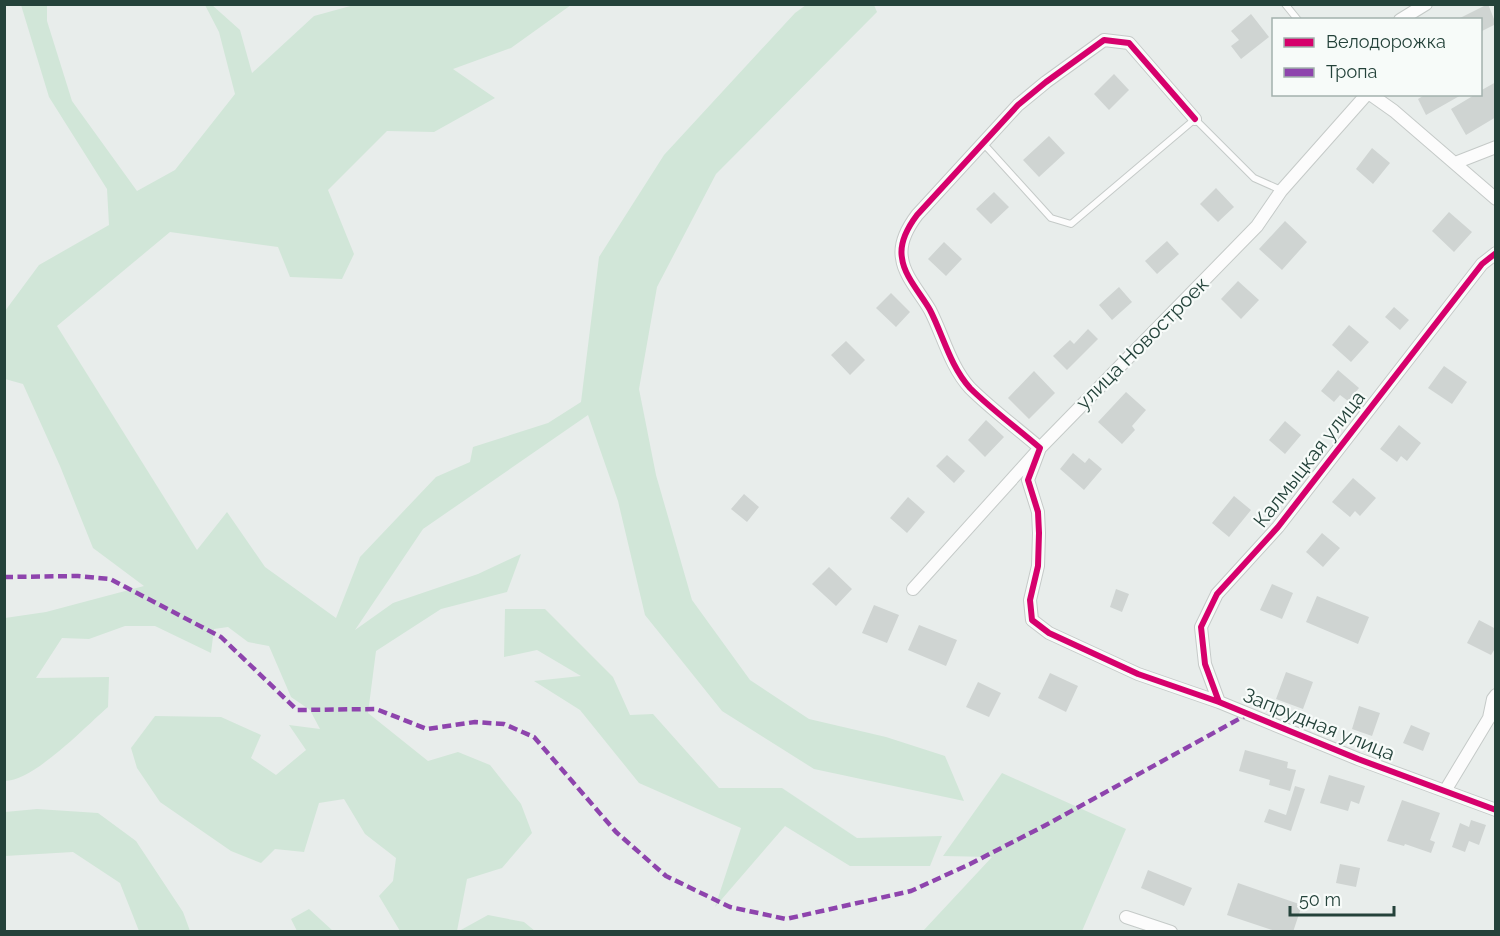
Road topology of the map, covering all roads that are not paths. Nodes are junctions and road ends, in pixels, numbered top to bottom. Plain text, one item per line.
1 (1285, 4) edge
2 (1426, 4) edge
3 (1296, 18) edge
4 (1403, 18) edge
5 (1367, 96) edge
6 (1372, 96) edge
7 (1195, 119) junction
8 (983, 143) junction
9 (1496, 147) edge
10 (1455, 163) junction
11 (1281, 190) junction
12 (1496, 199) edge
13 (1496, 252) edge
14 (1040, 448) junction
15 (913, 589) dead end
16 (1496, 695) edge
17 (1219, 702) junction
18 (1445, 791) junction
19 (1496, 810) edge
20 (1126, 917) dead end
21 (1171, 932) edge

1 - 3 lane
2 - 4 street
5 - 11 street, улица Новостроек
6 - 10 street
7 - 8 lane
7 - 8 street
7 - 11 lane
8 - 14 street
9 - 10 street
10 - 12 street
11 - 14 street, улица Новостроек
13 - 17 street, Калмыцкая улица
14 - 15 street, улица Новостроек
14 - 17 street, Запрудная улица
16 - 18 street
17 - 18 street, Запрудная улица
18 - 19 street, Запрудная улица
20 - 21 street

